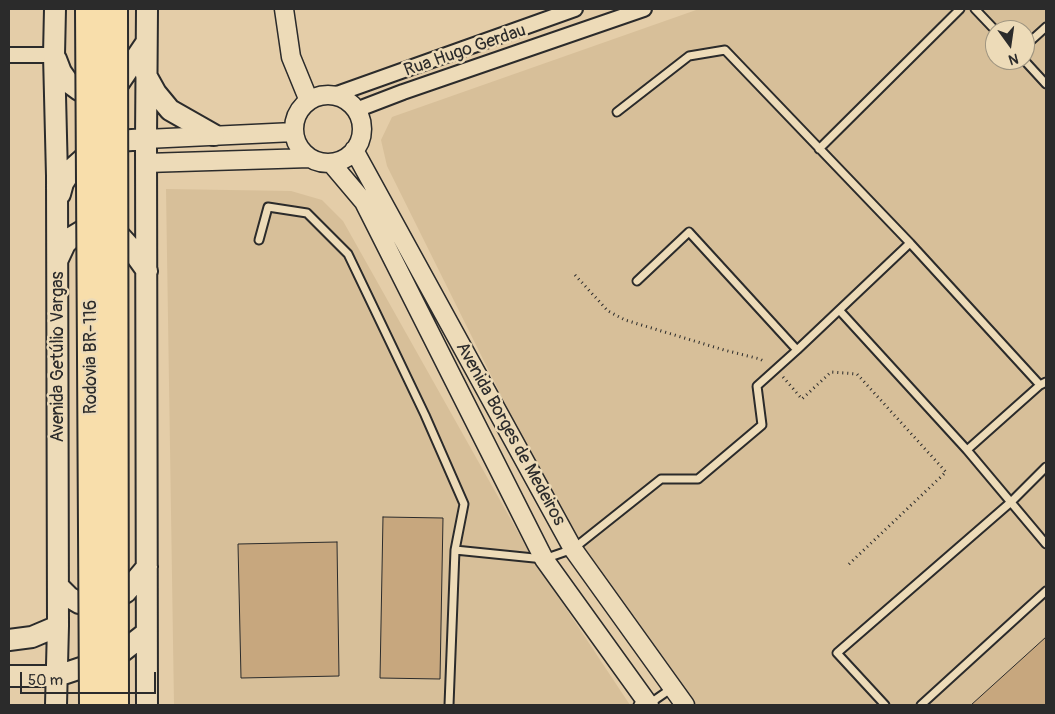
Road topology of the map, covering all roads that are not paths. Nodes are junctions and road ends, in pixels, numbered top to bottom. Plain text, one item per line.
1 (55, 9) edge
2 (89, 9) edge
3 (114, 9) edge
4 (147, 9) edge
5 (284, 9) edge
6 (575, 9) edge
7 (644, 9) edge
8 (960, 9) edge
9 (975, 9) edge
10 (624, 12) edge
11 (985, 20) edge
12 (1046, 27) edge
13 (1035, 37) edge
14 (146, 43) junction
15 (454, 53) junction
16 (9, 55) edge
17 (54, 55) junction
18 (1033, 70) edge
19 (461, 72) junction
20 (146, 75) junction
21 (1046, 84) edge
22 (334, 96) junction
23 (309, 100) junction
24 (356, 110) junction
25 (617, 112) dead end
26 (294, 132) junction
27 (224, 134) junction
28 (146, 139) junction
29 (819, 148) junction
30 (354, 150) junction
31 (310, 158) junction
32 (232, 161) junction
33 (146, 163) junction
34 (331, 163) junction
35 (57, 210) junction
36 (259, 240) dead end
37 (910, 243) junction
38 (58, 261) junction
39 (147, 271) junction
40 (637, 281) dead end
41 (840, 311) junction
42 (798, 350) junction
43 (1043, 383) edge
44 (967, 450) junction
45 (1046, 466) edge
46 (1011, 502) junction
47 (1046, 544) edge
48 (572, 549) junction
49 (455, 550) junction
50 (544, 558) junction
51 (147, 567) junction
52 (58, 586) junction
53 (1046, 591) edge
54 (58, 626) junction
55 (146, 633) junction
56 (9, 640) edge
57 (9, 676) edge
58 (57, 676) junction
59 (672, 687) junction
60 (56, 705) edge
61 (93, 705) edge
62 (115, 705) edge
63 (147, 705) edge
64 (449, 705) edge
65 (645, 705) edge
66 (685, 705) edge
67 (886, 705) edge
68 (921, 705) edge

1 - 17 main road, Avenida Getúlio Vargas
2 - 61 highway, Rodovia BR-116, bridge
3 - 62 highway, Rodovia BR-116, bridge
4 - 14 main road
5 - 23 street
6 - 15 street, Rua Hugo Gerdau
7 - 10 street, Rua Hugo Gerdau
8 - 29 lane
9 - 11 lane
10 - 19 street, Rua Hugo Gerdau
12 - 13 lane
14 - 17 main road
14 - 20 main road
15 - 19 street
15 - 22 street, Rua Hugo Gerdau
16 - 17 street
17 - 35 main road, Avenida Getúlio Vargas
18 - 21 lane
19 - 24 street, Rua Hugo Gerdau
20 - 27 main road
20 - 28 main road
22 - 23 street
22 - 24 street
23 - 26 street
24 - 30 street
25 - 29 lane
26 - 27 street
26 - 31 street
27 - 28 street
27 - 32 street
28 - 33 main road
28 - 35 main road
29 - 37 lane
30 - 34 street
30 - 48 street, Avenida Borges de Medeiros
31 - 32 street
31 - 34 street
32 - 33 street
33 - 39 main road
34 - 50 street, Avenida Borges de Medeiros
35 - 38 main road, Avenida Getúlio Vargas
36 - 49 lane
37 - 41 lane
37 - 43 lane
38 - 39 main road
38 - 52 main road, Avenida Getúlio Vargas
39 - 51 main road
40 - 42 lane
41 - 42 lane
41 - 44 lane
42 - 48 lane
43 - 44 lane
44 - 46 lane
45 - 46 lane
46 - 47 lane
46 - 67 lane
48 - 50 lane
48 - 59 street, Avenida Borges de Medeiros
49 - 50 lane
49 - 64 lane
50 - 65 street, Avenida Borges de Medeiros
51 - 52 main road
51 - 55 main road
52 - 54 main road, Avenida Getúlio Vargas
53 - 68 lane
54 - 56 main road
54 - 58 main road, Avenida Getúlio Vargas
55 - 58 main road
55 - 63 main road
57 - 58 main road
58 - 60 main road, Avenida Getúlio Vargas
59 - 65 lane
59 - 66 street, Avenida Borges de Medeiros

